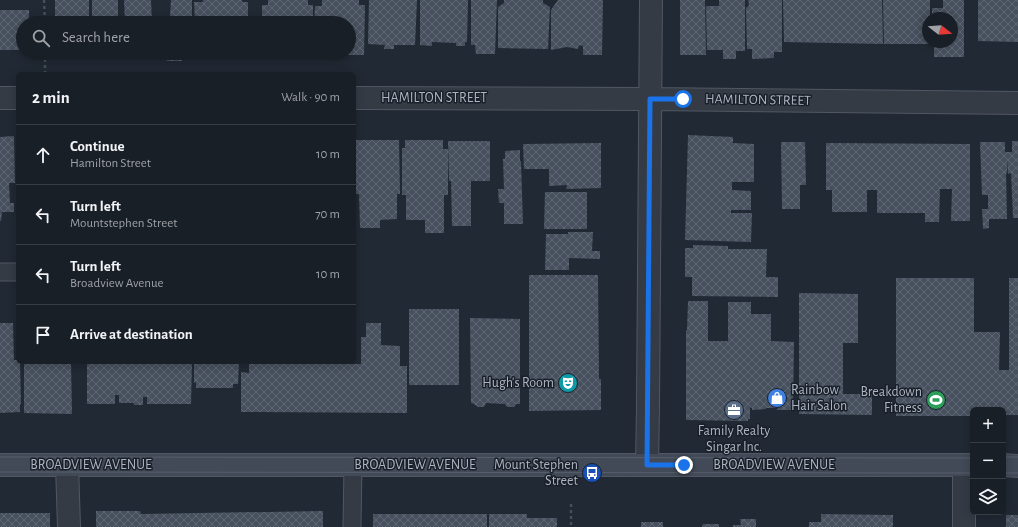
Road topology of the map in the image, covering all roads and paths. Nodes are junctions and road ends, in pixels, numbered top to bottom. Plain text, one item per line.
1 (44, 0) edge
2 (651, 0) edge
3 (45, 16) edge
4 (45, 60) edge
5 (45, 72) edge
6 (0, 98) edge
7 (16, 98) edge
8 (356, 98) edge
9 (650, 99) junction
10 (1018, 104) edge
11 (0, 272) edge
12 (16, 272) edge
13 (0, 465) edge
14 (67, 465) junction
15 (352, 465) junction
16 (647, 465) junction
17 (968, 465) edge
18 (1006, 466) edge
19 (1018, 466) edge
20 (571, 504) dead end
21 (69, 527) edge
22 (352, 527) edge
23 (571, 527) edge
24 (964, 527) edge

1 - 3 path
2 - 9 street
4 - 5 path
6 - 7 street
8 - 9 street, HAMILTON STREET
9 - 10 street, HAMILTON STREET
9 - 16 street
11 - 12 lane
13 - 14 main road, BROADVIEW AVENUE
14 - 15 main road, BROADVIEW AVENUE
14 - 21 street
15 - 16 main road, BROADVIEW AVENUE
15 - 22 lane
16 - 17 main road, BROADVIEW AVENUE
17 - 24 street
18 - 19 main road
20 - 23 path

